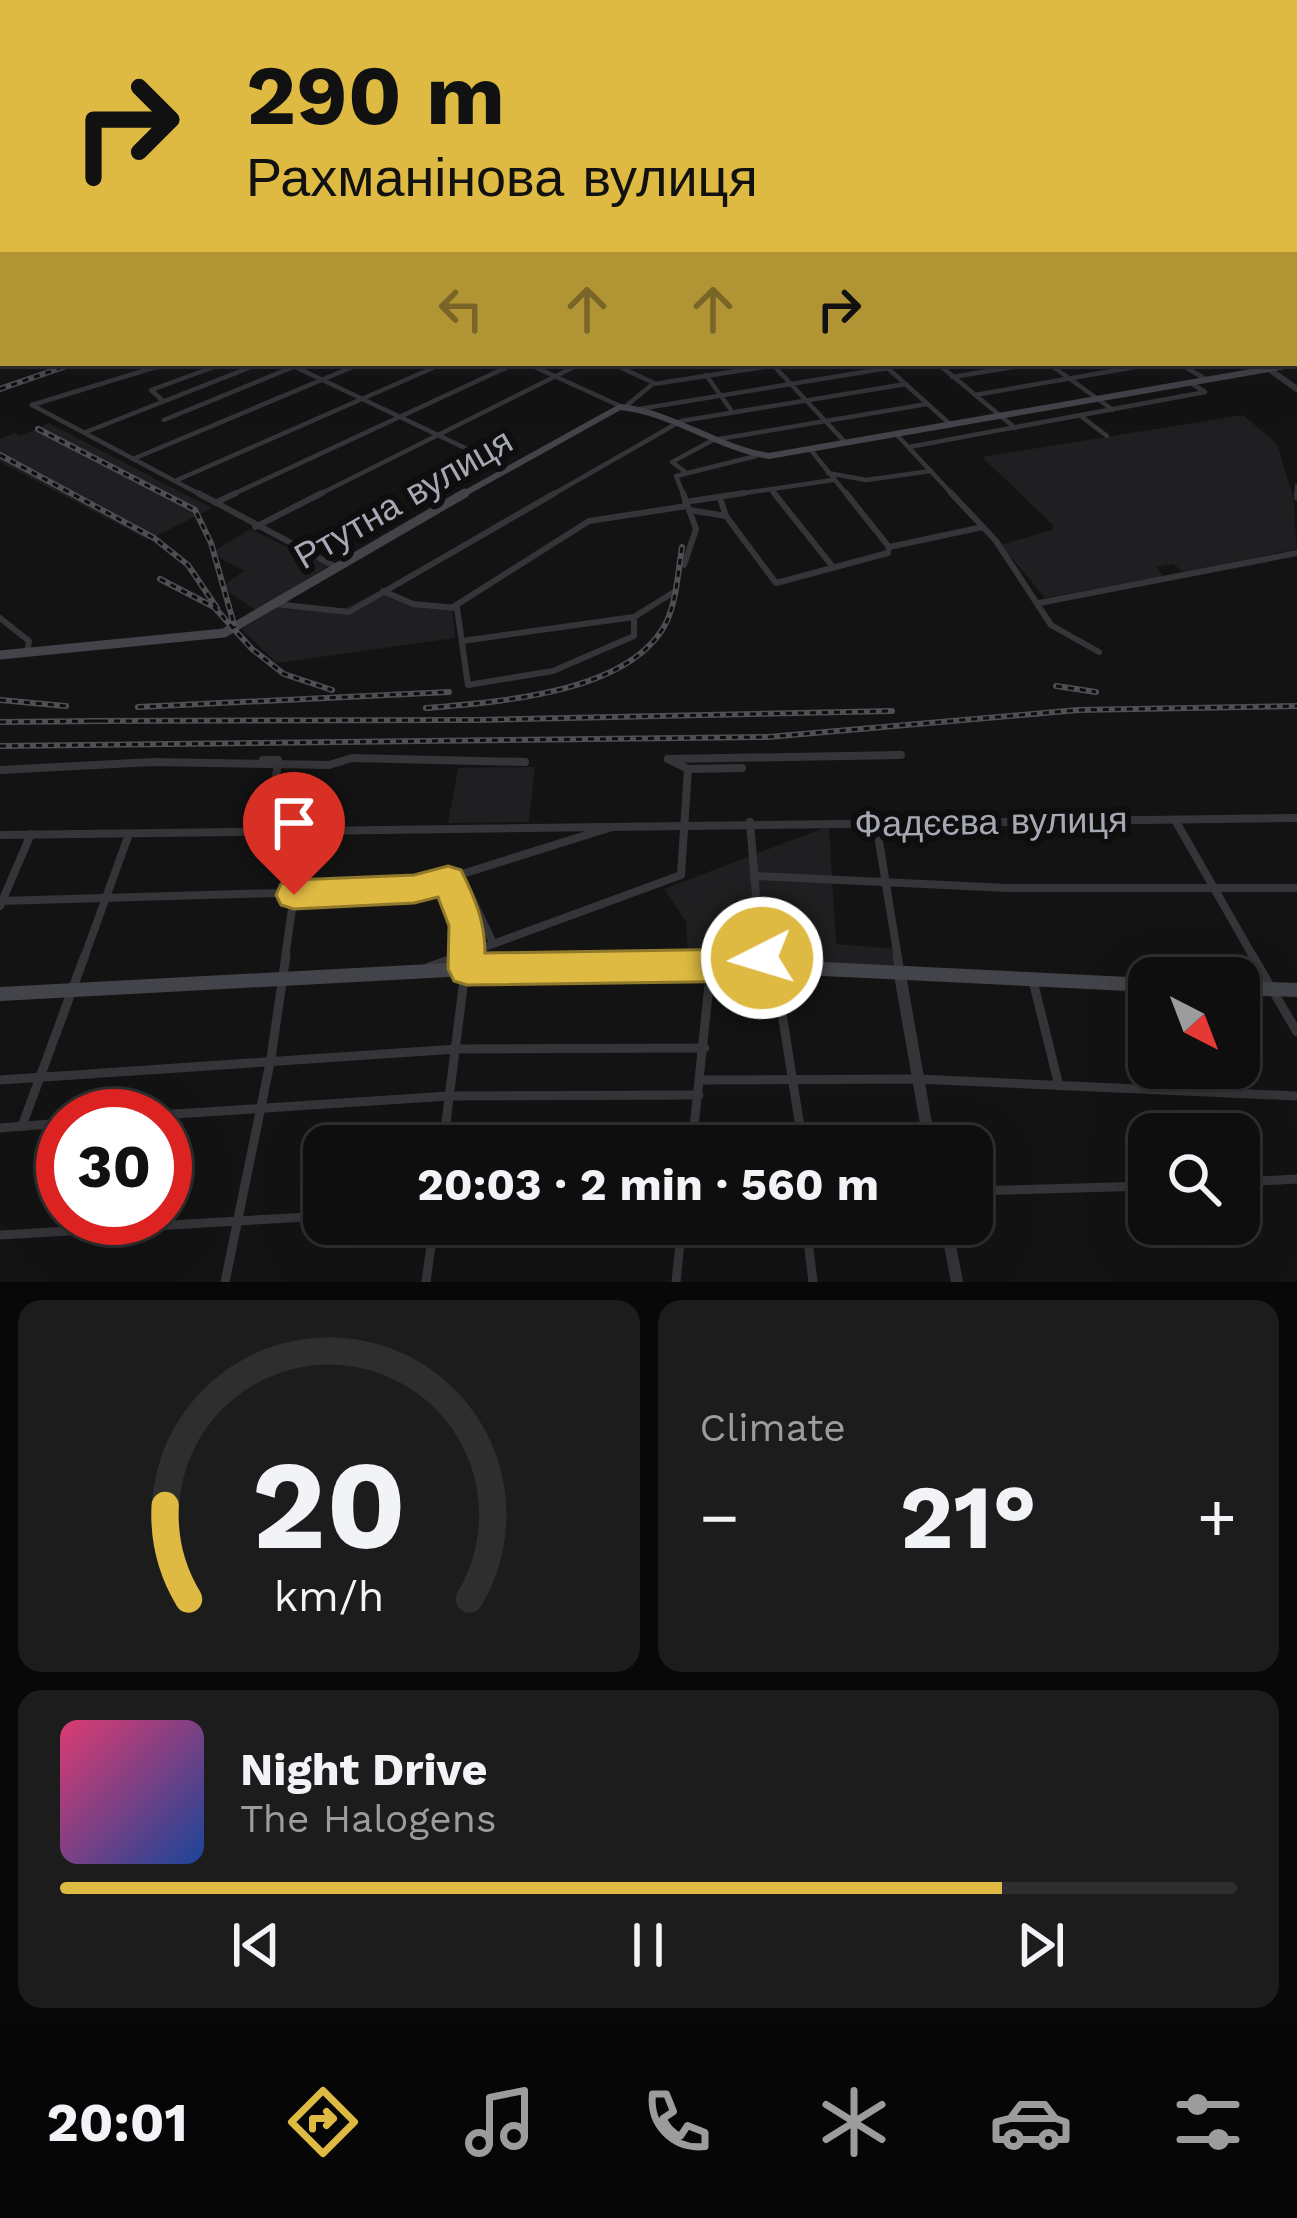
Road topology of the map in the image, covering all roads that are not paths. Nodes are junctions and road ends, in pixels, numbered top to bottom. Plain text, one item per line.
1 (159, 366) edge
2 (218, 366) edge
3 (253, 366) edge
4 (288, 366) edge
5 (292, 366) edge
6 (355, 366) edge
7 (437, 366) edge
8 (509, 366) edge
9 (533, 366) edge
10 (576, 366) edge
11 (617, 366) edge
12 (774, 366) edge
13 (880, 366) edge
14 (886, 366) edge
15 (940, 366) edge
16 (1019, 366) edge
17 (1052, 366) edge
18 (1140, 366) edge
19 (1184, 366) edge
20 (1286, 366) edge
21 (1270, 369) junction
22 (558, 376) junction
23 (706, 376) junction
24 (952, 377) junction
25 (1070, 378) junction
26 (321, 380) junction
27 (1207, 380) junction
28 (1191, 382) junction
29 (654, 383) junction
30 (789, 383) junction
31 (906, 384) junction
32 (1297, 389) edge
33 (718, 394) junction
34 (975, 395) junction
35 (358, 399) junction
36 (1097, 399) junction
37 (163, 401) junction
38 (806, 401) junction
39 (927, 404) junction
40 (623, 406) junction
41 (640, 409) junction
42 (1114, 411) junction
43 (732, 412) junction
44 (396, 416) junction
45 (1000, 417) junction
46 (1082, 417) junction
47 (164, 420) dead end
48 (824, 421) junction
49 (674, 424) junction
50 (951, 425) junction
51 (1015, 428) junction
52 (84, 433) junction
53 (896, 434) junction
54 (1107, 436) dead end
55 (440, 437) junction
56 (713, 440) junction
57 (845, 443) junction
58 (909, 447) junction
59 (810, 449) junction
60 (756, 456) junction
61 (133, 460) junction
62 (509, 469) junction
63 (684, 471) junction
64 (931, 471) junction
65 (827, 472) junction
66 (833, 480) junction
67 (175, 481) junction
68 (1296, 486) edge
69 (772, 491) junction
70 (720, 498) junction
71 (1297, 498) edge
72 (214, 504) junction
73 (687, 506) junction
74 (726, 516) junction
75 (255, 527) junction
76 (982, 527) junction
77 (889, 547) junction
78 (1297, 554) edge
79 (684, 565) dead end
80 (334, 566) junction
81 (833, 567) junction
82 (382, 591) junction
83 (674, 592) dead end
84 (1039, 603) junction
85 (275, 604) junction
86 (455, 607) junction
87 (634, 617) junction
88 (0, 618) edge
89 (462, 641) junction
90 (1099, 652) dead end
91 (27, 653) junction
92 (0, 656) edge
93 (901, 754) dead end
94 (263, 760) dead end
95 (525, 762) dead end
96 (276, 767) junction
97 (742, 768) dead end
98 (688, 769) junction
99 (0, 770) edge
100 (1297, 818) edge
101 (1174, 820) junction
102 (750, 822) junction
103 (686, 823) junction
104 (876, 823) junction
105 (621, 825) junction
106 (270, 832) junction
107 (303, 832) junction
108 (129, 833) junction
109 (31, 834) junction
110 (0, 835) edge
111 (461, 876) junction
112 (755, 877) junction
113 (448, 880) junction
114 (888, 885) junction
115 (1297, 887) edge
116 (1211, 889) junction
117 (294, 895) junction
118 (103, 898) junction
119 (1, 903) edge
120 (493, 943) junction
121 (467, 952) junction
122 (711, 963) junction
123 (768, 965) junction
124 (467, 969) junction
125 (414, 973) junction
126 (900, 975) junction
127 (1033, 981) junction
128 (279, 982) junction
129 (1128, 984) edge
130 (1260, 989) edge
131 (1274, 989) junction
132 (1297, 990) edge
133 (69, 991) junction
134 (0, 994) edge
135 (1297, 1032) edge
136 (457, 1048) junction
137 (705, 1048) junction
138 (271, 1058) junction
139 (791, 1076) junction
140 (39, 1078) junction
141 (917, 1079) junction
142 (0, 1080) edge
143 (701, 1080) junction
144 (1059, 1086) junction
145 (699, 1095) junction
146 (449, 1096) junction
147 (1297, 1096) edge
148 (261, 1106) junction
149 (192, 1112) edge
150 (36, 1125) edge
151 (446, 1125) edge
152 (695, 1125) edge
153 (799, 1125) edge
154 (926, 1125) edge
155 (22, 1126) junction
156 (0, 1128) edge
157 (1297, 1179) edge
158 (1260, 1181) edge
159 (1128, 1187) edge
160 (993, 1190) edge
161 (303, 1217) edge
162 (238, 1220) junction
163 (0, 1235) edge
164 (431, 1245) edge
165 (680, 1245) edge
166 (809, 1245) edge
167 (950, 1245) edge
168 (225, 1282) edge
169 (426, 1282) edge
170 (676, 1282) edge
171 (813, 1282) edge
172 (957, 1282) edge

1 - 52 street
2 - 37 street
3 - 37 street
4 - 47 street
5 - 26 street
6 - 26 street
7 - 35 street
8 - 44 street
9 - 22 street
10 - 22 street
11 - 29 street
12 - 23 street
12 - 30 street
13 - 30 street
14 - 31 street
15 - 24 street
16 - 24 street
17 - 25 street
18 - 25 street
19 - 27 street
20 - 21 main road
21 - 27 main road
21 - 32 street
22 - 40 street
22 - 55 street
23 - 29 street
23 - 33 street
24 - 34 street
25 - 34 street
25 - 36 street
26 - 35 street
26 - 61 street
27 - 28 main road
28 - 36 main road
28 - 42 street
29 - 40 street, Ртутна вулиця
30 - 33 street
30 - 38 street
31 - 38 street
31 - 39 street
33 - 41 street
33 - 43 street
34 - 45 street
35 - 44 street
35 - 67 street
36 - 42 street
36 - 45 main road
37 - 52 street
38 - 43 street
38 - 48 street
39 - 48 street
39 - 50 street
40 - 41 main road
40 - 62 main road, Ртутна вулиця
41 - 49 main road
42 - 46 street
43 - 49 street
44 - 55 street
44 - 72 street
45 - 50 main road
45 - 51 street
46 - 51 street
46 - 54 street
48 - 56 street
48 - 57 street
49 - 56 main road
49 - 82 street
50 - 53 main road
51 - 58 street
52 - 61 street
53 - 57 main road
53 - 58 street
55 - 62 street
55 - 75 street
56 - 60 main road
56 - 63 street
57 - 59 main road
58 - 64 street
59 - 60 main road
59 - 65 street
60 - 63 street
61 - 67 street
62 - 80 main road, Ртутна вулиця
63 - 73 street
64 - 65 street
64 - 76 street
65 - 66 street
66 - 69 street
66 - 77 street
67 - 72 street
68 - 71 street
69 - 70 street
69 - 81 street
70 - 73 street
70 - 74 street
72 - 75 street
73 - 74 street
73 - 79 street
73 - 86 street
74 - 81 street
75 - 80 street
76 - 77 street
76 - 84 street
77 - 81 street
78 - 84 street
80 - 85 main road, Ртутна вулиця
82 - 85 street
82 - 86 street
83 - 87 street
84 - 90 street
85 - 91 main road, Ртутна вулиця
86 - 89 street
87 - 89 street
87 - 89 street
88 - 91 street
91 - 92 main road
93 - 98 street
94 - 96 street
95 - 96 street
96 - 99 street
96 - 106 street
97 - 98 street
98 - 103 street
100 - 101 street, Фадєєва вулиця
101 - 104 street, Фадєєва вулиця
101 - 116 street
102 - 103 street, Фадєєва вулиця
102 - 104 street, Фадєєва вулиця
102 - 112 street
103 - 105 street, Фадєєва вулиця
103 - 120 street
104 - 114 street
105 - 107 street, Фадєєва вулиця
105 - 111 street
106 - 107 street, Фадєєва вулиця
106 - 108 street, Фадєєва вулиця
107 - 117 street
108 - 109 street, Фадєєва вулиця
108 - 118 street
109 - 110 street, Фадєєва вулиця
109 - 119 street
111 - 113 street
111 - 120 street
112 - 114 street
112 - 123 street
113 - 117 street
113 - 121 street
114 - 116 street
114 - 126 street
115 - 116 street
116 - 131 street
117 - 118 street
117 - 128 street
118 - 119 street
118 - 133 street
120 - 121 street
121 - 124 street
121 - 125 street
122 - 123 main road
122 - 124 main road
122 - 137 street
123 - 126 main road
123 - 139 street
124 - 125 main road
124 - 136 street
125 - 128 main road
126 - 127 main road
126 - 141 street
127 - 129 main road
127 - 144 street
128 - 133 main road
128 - 138 street
130 - 131 main road
131 - 132 main road
131 - 135 street
133 - 134 main road
133 - 140 street
136 - 137 street
136 - 138 street
136 - 146 street
137 - 143 street
138 - 140 street
138 - 148 street
139 - 141 street
139 - 143 street
139 - 153 street
140 - 142 street
140 - 155 street
141 - 144 street
141 - 154 street
143 - 145 street
144 - 147 street
145 - 146 street
145 - 152 street
146 - 148 street
146 - 151 street
148 - 149 street
148 - 162 street
150 - 155 street
155 - 156 street
157 - 158 street
159 - 160 street
161 - 162 street
162 - 163 street
162 - 168 street
164 - 169 street
165 - 170 street
166 - 171 street
167 - 172 street

